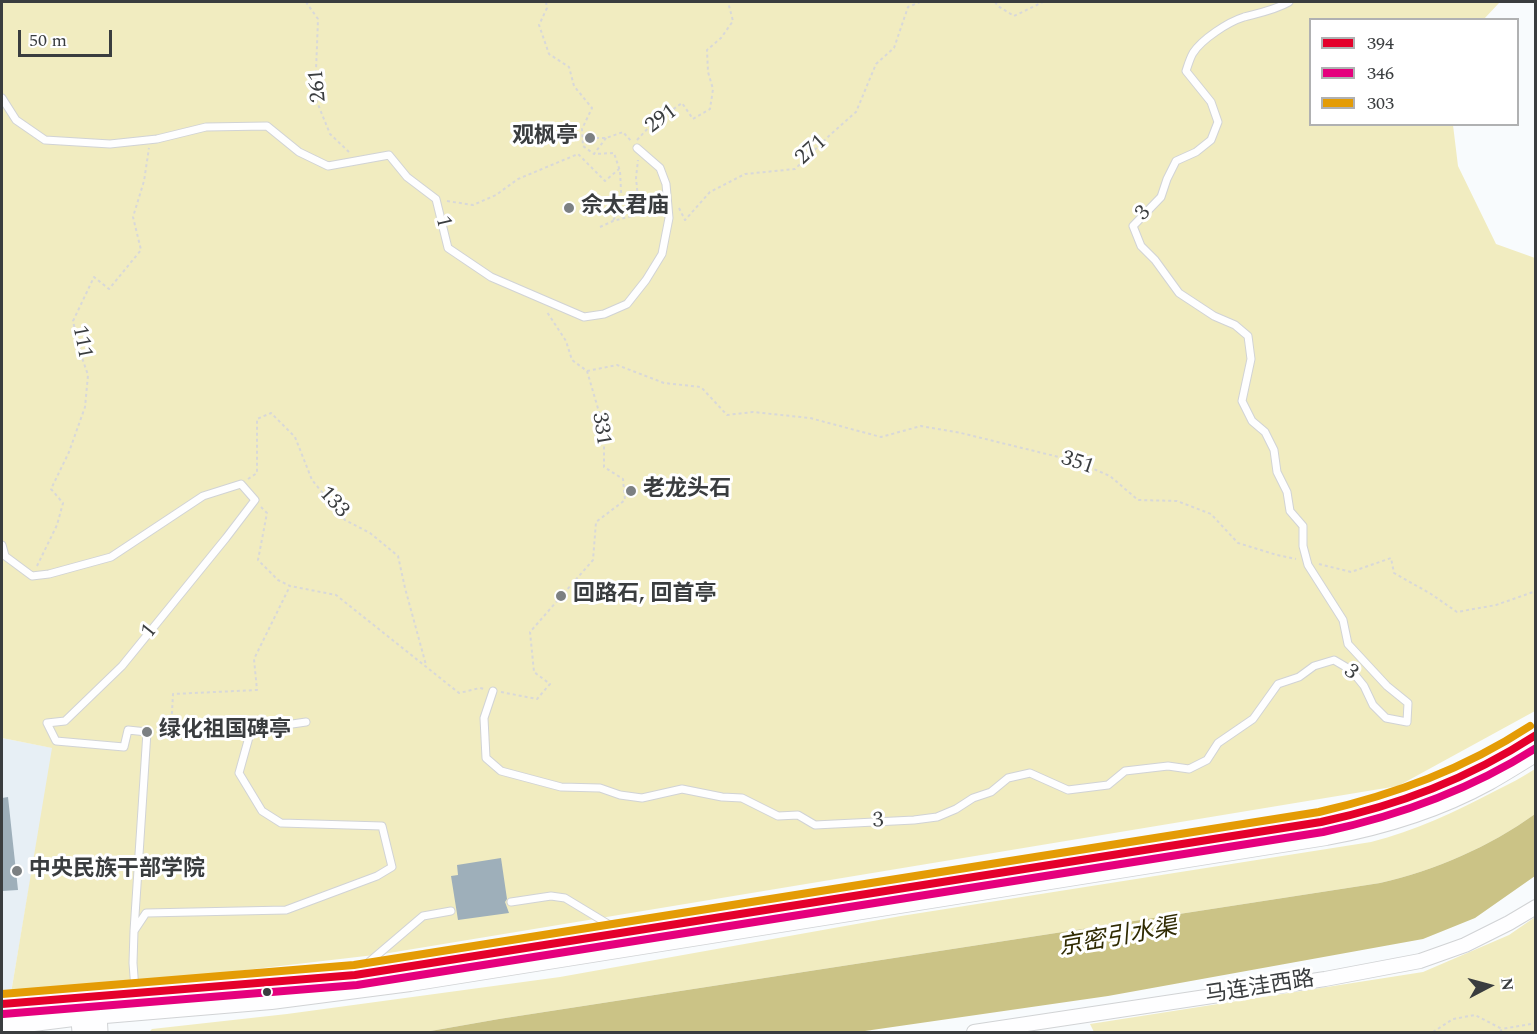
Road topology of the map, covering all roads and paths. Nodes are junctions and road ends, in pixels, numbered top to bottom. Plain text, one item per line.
1 (306, 2) edge
2 (546, 2) edge
3 (728, 2) edge
4 (920, 2) edge
5 (996, 2) edge
6 (1043, 2) edge
7 (1289, 2) edge
8 (2, 98) edge
9 (590, 138) dead end
10 (606, 138) junction
11 (151, 139) junction
12 (637, 148) junction
13 (594, 154) junction
14 (357, 160) junction
15 (619, 169) junction
16 (666, 184) junction
17 (436, 199) junction
18 (613, 221) junction
19 (600, 227) dead end
20 (537, 297) junction
21 (587, 371) junction
22 (241, 484) junction
23 (255, 500) junction
24 (2, 545) edge
25 (1307, 561) junction
26 (32, 576) junction
27 (290, 586) junction
28 (1536, 591) edge
29 (427, 668) junction
30 (493, 691) junction
31 (306, 722) dead end
32 (147, 732) junction
33 (1536, 735) edge
34 (1536, 751) edge
35 (511, 902) dead end
36 (1536, 907) edge
37 (451, 911) dead end
38 (134, 931) junction
39 (623, 932) junction
40 (355, 975) junction
41 (136, 993) junction
42 (2, 1004) edge
43 (89, 1014) edge
44 (1536, 1023) edge
45 (2, 1025) edge
46 (1060, 1026) edge
47 (1502, 1029) junction
48 (974, 1032) edge
49 (1433, 1032) edge
50 (1500, 1032) edge

1 - 14 path, 261 / 261
2 - 13 path
3 - 12 path, 291
4 - 16 path, 271 / 271
5 - 6 path
7 - 25 lane, 3 / 3
8 - 11 lane, 1 / 1
9 - 10 path
10 - 12 path
10 - 13 path
11 - 14 lane, 1 / 1
11 - 26 path, 111 / 111
12 - 16 lane, 1 / 1
12 - 18 path
13 - 15 path
14 - 17 lane, 1 / 1
15 - 17 path
15 - 18 path
16 - 20 lane, 1 / 1
17 - 20 lane, 1 / 1
18 - 19 path
20 - 21 path, 331
21 - 25 path, 351
21 - 30 path, 331
22 - 23 lane
22 - 26 lane
22 - 29 path, 133 / 133
23 - 27 path
23 - 32 lane, 1 / 1
24 - 26 lane
25 - 28 path, 351
25 - 30 lane, 3 / 3
27 - 29 path
27 - 32 path
29 - 30 path
31 - 38 lane
32 - 38 lane
33 - 39 main road
34 - 43 main road
35 - 39 lane
36 - 46 street, 马连洼西路
37 - 40 lane
38 - 41 lane
39 - 40 main road
40 - 41 main road
41 - 43 main road
42 - 43 main road
43 - 45 main road
44 - 47 path
46 - 48 street, 马连洼西路
47 - 49 path
47 - 50 path

